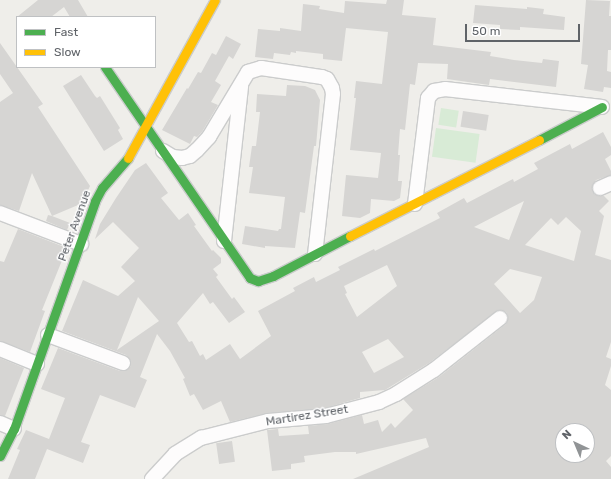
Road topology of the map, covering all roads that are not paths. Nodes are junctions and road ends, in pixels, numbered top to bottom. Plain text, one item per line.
1 (215, 0) edge
2 (106, 68) edge
3 (242, 81) junction
4 (606, 108) edge
5 (145, 126) junction
6 (161, 148) junction
7 (415, 204) junction
8 (0, 213) edge
9 (224, 241) junction
10 (81, 244) junction
11 (315, 254) junction
12 (500, 318) dead end
13 (48, 335) junction
14 (0, 349) edge
15 (123, 363) dead end
16 (37, 364) junction
17 (0, 423) edge
18 (14, 429) junction
19 (0, 456) edge
20 (152, 479) edge

1 - 5 street, Peter Avenue
2 - 5 street
3 - 6 street
3 - 9 street
3 - 11 street
4 - 7 street
4 - 7 street
5 - 6 street
5 - 10 street, Peter Avenue
6 - 9 street
7 - 11 street
8 - 10 street
9 - 11 street
10 - 13 street, Peter Avenue
12 - 20 street, Martirez Street
13 - 15 street
13 - 16 street, Peter Avenue
14 - 16 street
16 - 18 street, Peter Avenue
17 - 18 street
18 - 19 street, Peter Avenue

